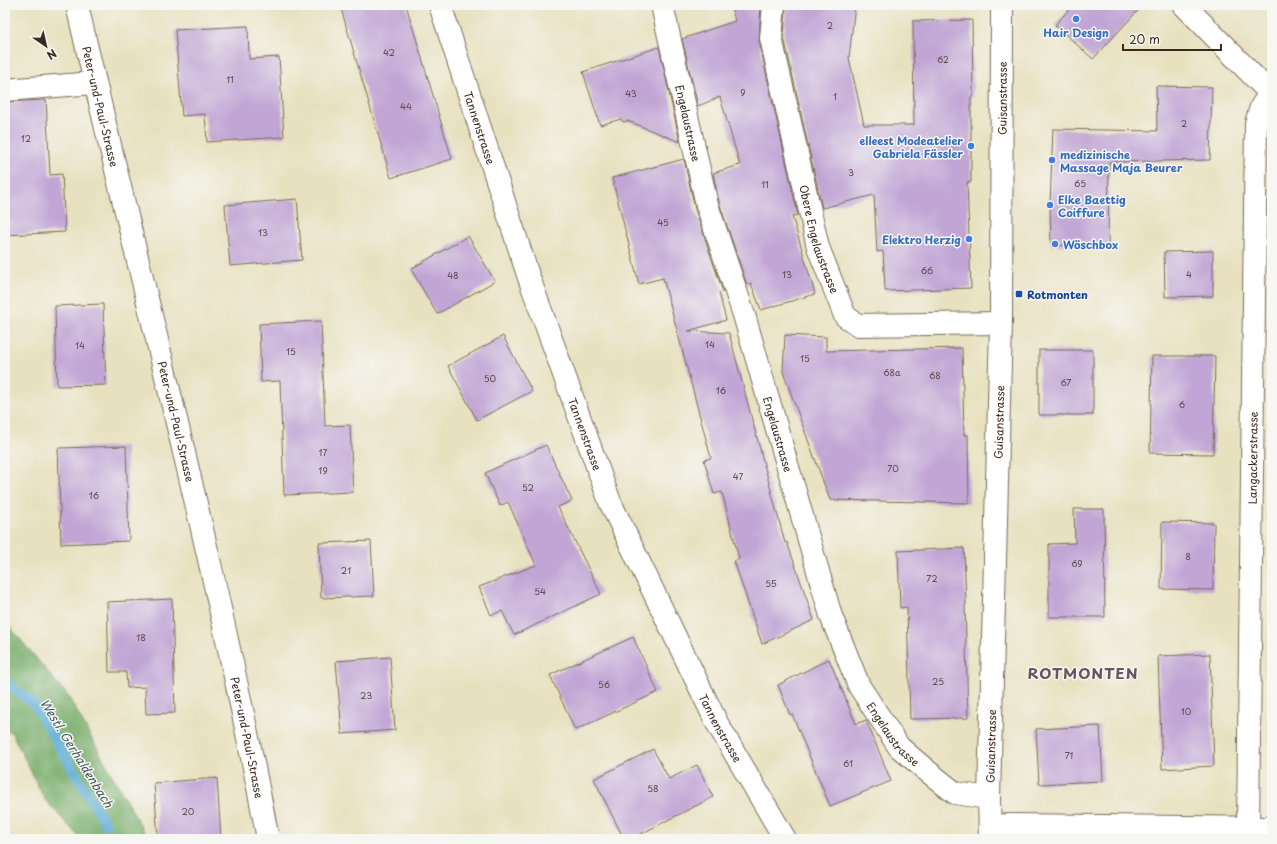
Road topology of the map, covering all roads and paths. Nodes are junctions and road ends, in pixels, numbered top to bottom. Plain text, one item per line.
1 (77, 5) edge
2 (440, 5) edge
3 (662, 5) edge
4 (774, 5) edge
5 (1002, 5) edge
6 (1184, 5) edge
7 (94, 83) junction
8 (5, 90) edge
9 (1271, 94) edge
10 (1001, 323) junction
11 (989, 798) junction
12 (1248, 827) junction
13 (1272, 828) edge
14 (990, 832) edge
15 (268, 839) edge
16 (785, 839) edge

1 - 7 street, Peter-und-Paul-Strasse
2 - 16 street, Tannenstrasse
3 - 11 street, Engelaustrasse
4 - 10 street, Obere Engelaustrasse
5 - 10 street, Guisanstrasse
6 - 9 street
7 - 8 street
7 - 15 street, Peter-und-Paul-Strasse
9 - 12 street, Langackerstrasse
10 - 11 street, Guisanstrasse
11 - 14 street, Guisanstrasse
12 - 13 street
12 - 14 street

